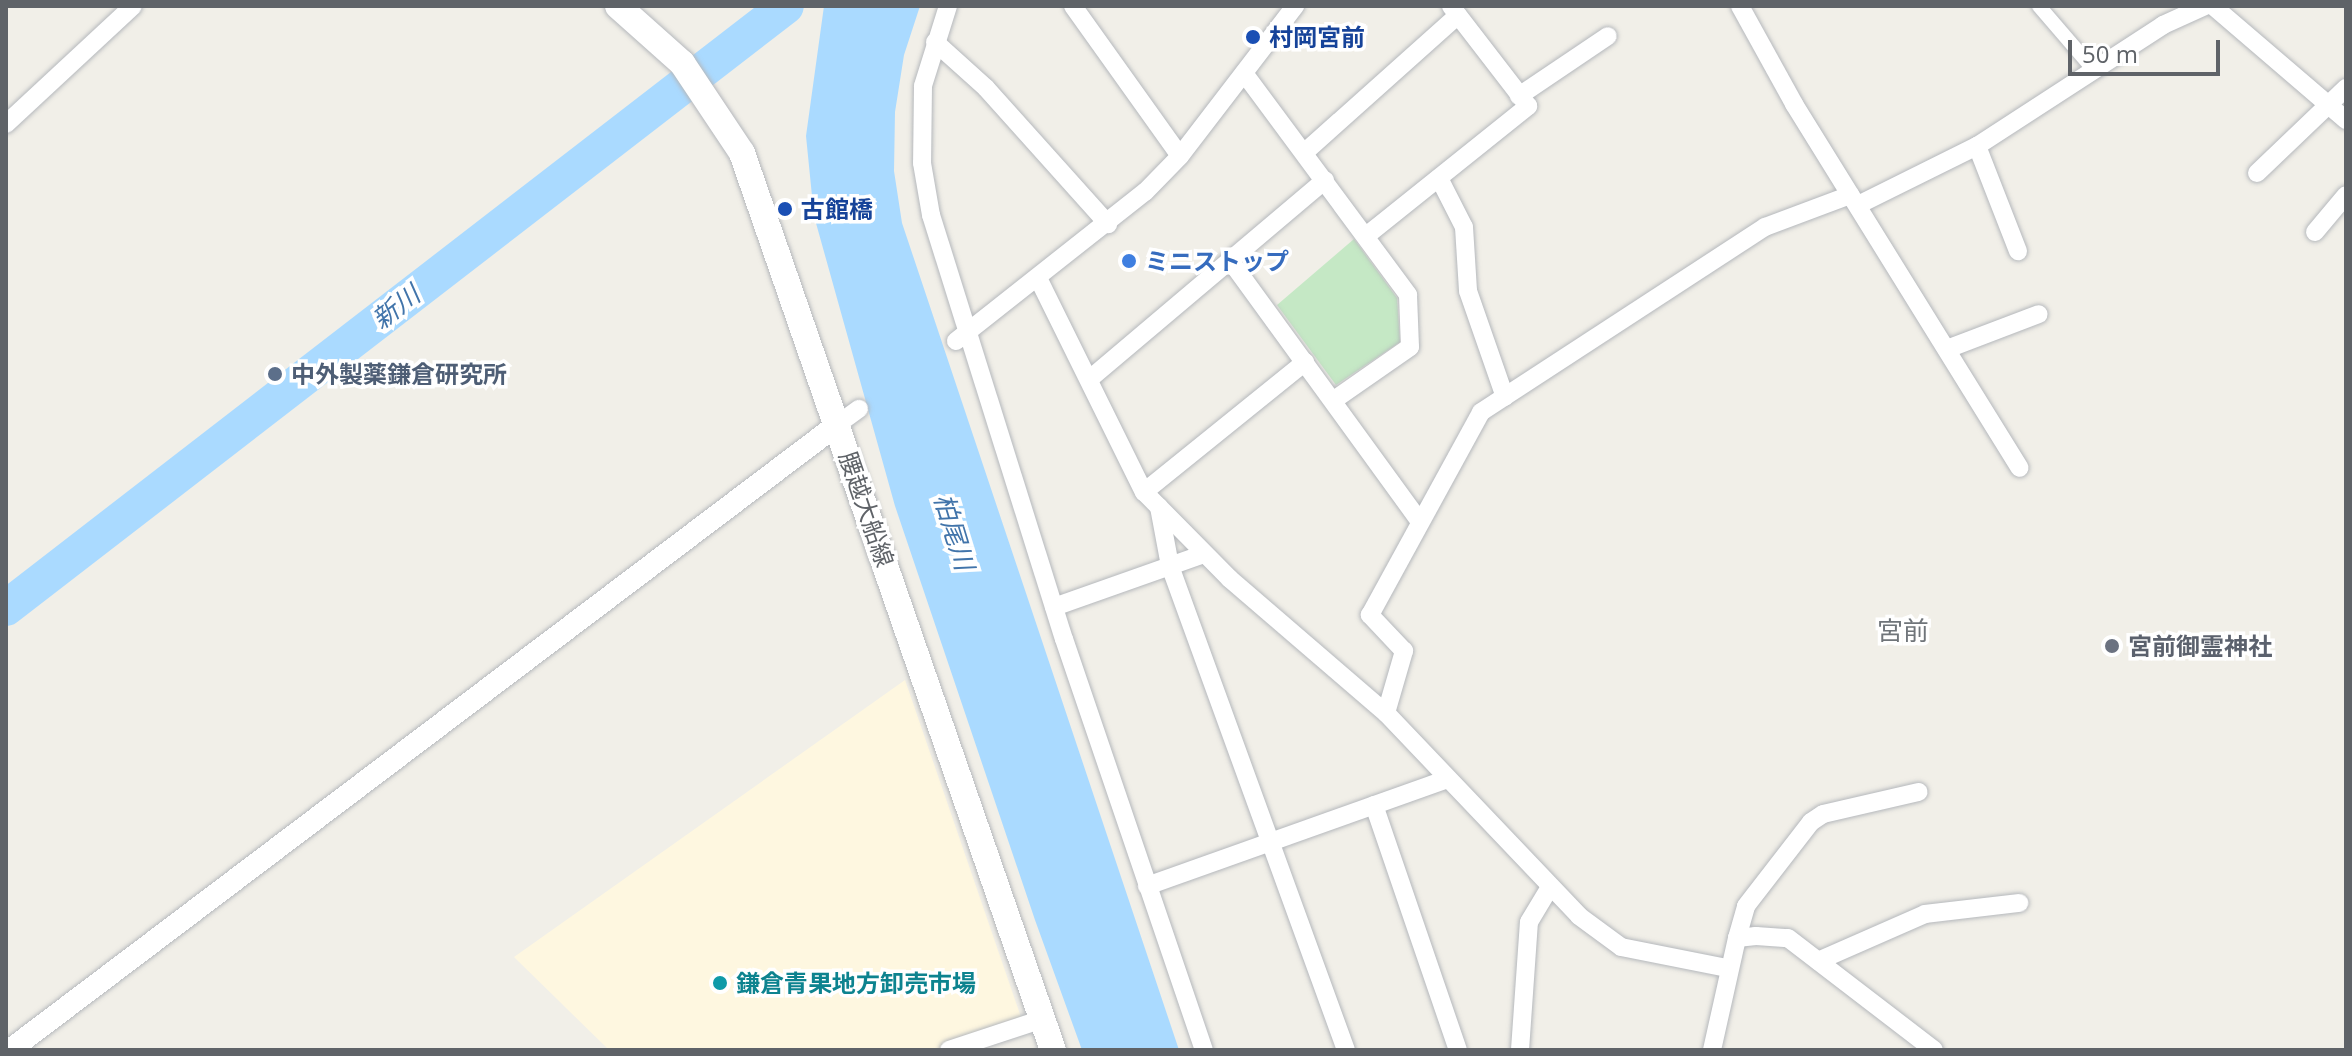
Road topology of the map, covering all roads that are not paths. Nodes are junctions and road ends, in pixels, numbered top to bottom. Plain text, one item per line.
1 (133, 6) edge
2 (618, 6) edge
3 (948, 6) edge
4 (1073, 6) edge
5 (1295, 6) edge
6 (1740, 6) edge
7 (2039, 6) edge
8 (2205, 6) edge
9 (2213, 6) edge
10 (1454, 10) edge
11 (1608, 36) dead end
12 (935, 42) junction
13 (2094, 70) junction
14 (1244, 73) junction
15 (2346, 88) edge
16 (1519, 96) junction
17 (2328, 104) junction
18 (2346, 120) edge
19 (6, 124) edge
20 (1977, 146) junction
21 (1305, 152) junction
22 (1180, 156) junction
23 (2257, 173) dead end
24 (1439, 178) junction
25 (1325, 180) junction
26 (2346, 195) edge
27 (1854, 200) junction
28 (1108, 224) junction
29 (2315, 232) dead end
30 (1366, 236) junction
31 (2018, 251) dead end
32 (1232, 263) junction
33 (1039, 280) junction
34 (2039, 314) dead end
35 (961, 337) junction
36 (1947, 349) junction
37 (1305, 362) junction
38 (1092, 377) junction
39 (1505, 397) junction
40 (1334, 400) junction
41 (848, 417) junction
42 (2020, 468) dead end
43 (1144, 492) junction
44 (1159, 507) junction
45 (1420, 522) junction
46 (1204, 554) junction
47 (1170, 566) junction
48 (1054, 607) junction
49 (1386, 713) junction
50 (1447, 779) junction
51 (1918, 792) dead end
52 (1374, 805) junction
53 (1273, 842) junction
54 (1147, 886) junction
55 (1550, 887) junction
56 (2019, 903) dead end
57 (1737, 938) junction
58 (1818, 961) junction
59 (1727, 968) junction
60 (1043, 1019) junction
61 (10, 1050) edge
62 (949, 1050) edge
63 (1053, 1050) edge
64 (1204, 1050) edge
65 (1346, 1050) edge
66 (1458, 1050) edge
67 (1520, 1050) edge
68 (1712, 1050) edge
69 (1934, 1050) edge

1 - 19 street
2 - 41 main road, 腰越大船線
3 - 12 street
4 - 22 street
5 - 14 street
6 - 27 street
7 - 13 street
8 - 13 street
9 - 17 street
10 - 16 street
10 - 21 street
11 - 16 street
12 - 28 street
12 - 35 street
13 - 20 street
14 - 21 street
14 - 22 street
15 - 17 street
16 - 24 street
17 - 18 street
17 - 23 street
20 - 27 street
20 - 31 street
21 - 25 street
22 - 28 street
24 - 30 street
24 - 39 street
25 - 30 street
25 - 32 street
26 - 29 street
27 - 36 street
27 - 39 street
28 - 33 street
30 - 40 street
32 - 37 street
32 - 38 street
33 - 35 street
33 - 38 street
34 - 36 street
35 - 48 street
36 - 42 street
37 - 40 street
37 - 43 street
38 - 43 street
39 - 45 street
40 - 45 street
41 - 60 main road, 腰越大船線
41 - 61 street
43 - 44 street
44 - 46 street
44 - 47 street
45 - 49 street
46 - 47 street
46 - 49 street
47 - 48 street
47 - 53 street
48 - 54 street
49 - 50 street
50 - 52 street
50 - 55 street
51 - 57 street
52 - 53 street
52 - 66 street
53 - 54 street
53 - 65 street
54 - 64 street
55 - 59 street
55 - 67 street
56 - 58 street
57 - 58 street
57 - 59 street
58 - 69 street
59 - 68 street
60 - 62 street
60 - 63 main road, 腰越大船線

